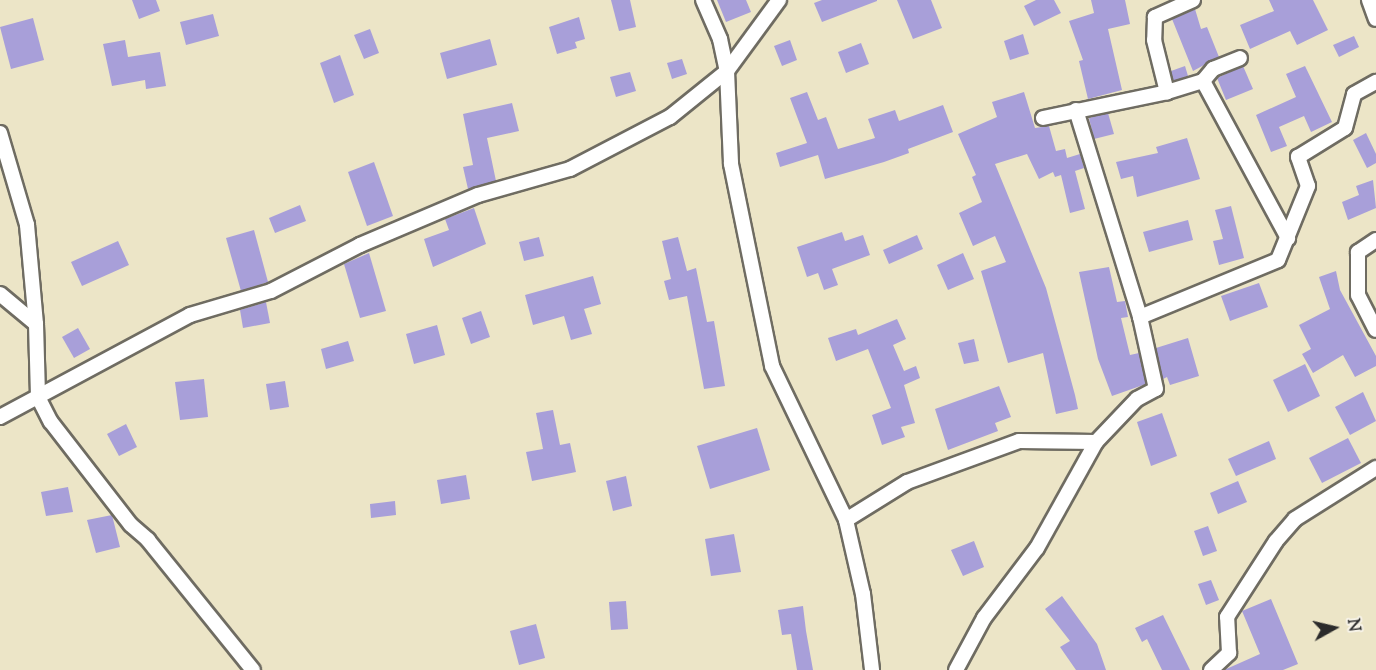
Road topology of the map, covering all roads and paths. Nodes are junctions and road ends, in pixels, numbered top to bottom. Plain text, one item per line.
1 (703, 0) edge
2 (779, 0) edge
3 (1193, 0) edge
4 (1369, 0) edge
5 (1376, 20) edge
6 (1240, 57) dead end
7 (727, 71) junction
8 (1203, 81) junction
9 (1376, 82) edge
10 (1167, 92) junction
11 (1076, 110) junction
12 (1043, 118) dead end
13 (0, 133) edge
14 (1288, 238) junction
15 (1376, 240) edge
16 (0, 294) edge
17 (1140, 317) junction
18 (36, 324) junction
19 (1376, 330) edge
20 (38, 397) junction
21 (0, 417) edge
22 (1096, 442) junction
23 (1376, 468) edge
24 (846, 520) junction
25 (253, 670) edge
26 (872, 670) edge
27 (956, 670) edge
28 (1211, 670) edge

1 - 7 street
2 - 7 street
3 - 10 street
4 - 5 street
6 - 8 street
7 - 20 street
7 - 24 street
8 - 10 street
8 - 14 street
9 - 14 street
10 - 11 street
11 - 12 street
11 - 17 street
13 - 18 street
14 - 17 street
15 - 19 street
16 - 18 street
17 - 22 street
18 - 20 street
20 - 21 street
20 - 25 street
22 - 24 street
22 - 27 street
23 - 28 street
24 - 26 street

